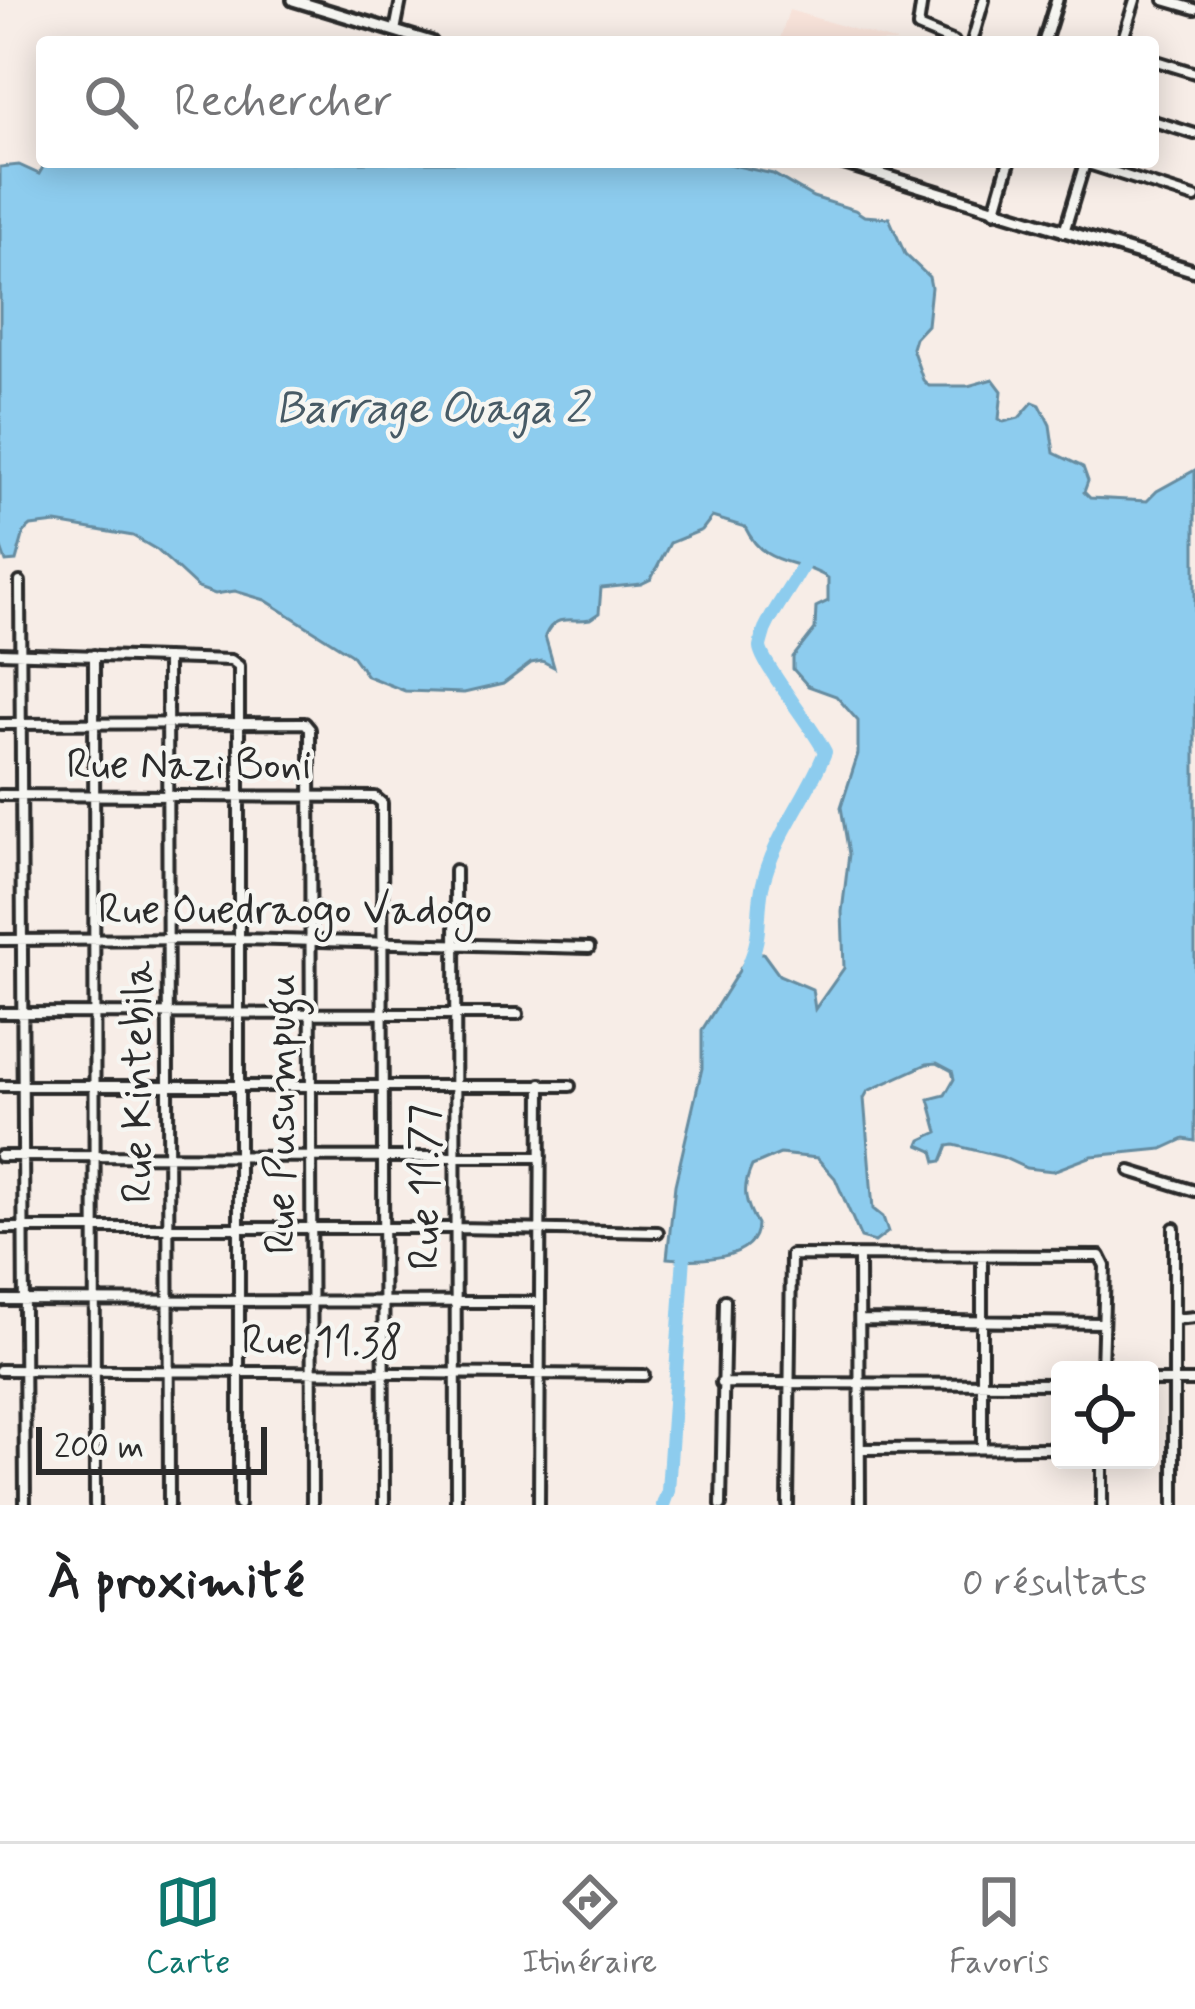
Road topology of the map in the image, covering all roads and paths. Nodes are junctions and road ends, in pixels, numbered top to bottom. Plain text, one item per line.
1 (292, 0) edge
2 (401, 0) edge
3 (922, 0) edge
4 (984, 0) edge
5 (1057, 0) edge
6 (1136, 0) edge
7 (1164, 0) edge
8 (1195, 9) edge
9 (395, 32) junction
10 (409, 36) edge
11 (939, 36) edge
12 (974, 36) edge
13 (1047, 36) edge
14 (1125, 36) edge
15 (1159, 62) edge
16 (1195, 73) edge
17 (1159, 123) edge
18 (1195, 134) edge
19 (858, 168) edge
20 (1007, 168) edge
21 (1083, 168) edge
22 (1101, 168) edge
23 (1195, 198) edge
24 (995, 211) junction
25 (1064, 232) junction
26 (1195, 271) edge
27 (20, 582) dead end
28 (0, 653) edge
29 (21, 653) junction
30 (94, 654) junction
31 (167, 658) junction
32 (95, 723) junction
33 (0, 724) edge
34 (22, 724) junction
35 (239, 724) junction
36 (169, 725) junction
37 (0, 795) edge
38 (23, 795) junction
39 (95, 795) junction
40 (169, 796) junction
41 (239, 796) junction
42 (308, 797) junction
43 (455, 870) dead end
44 (23, 939) junction
45 (168, 939) junction
46 (239, 939) junction
47 (0, 940) edge
48 (96, 940) junction
49 (311, 940) junction
50 (382, 941) junction
51 (456, 942) junction
52 (589, 948) dead end
53 (96, 1011) junction
54 (240, 1011) junction
55 (168, 1012) junction
56 (310, 1012) junction
57 (382, 1012) junction
58 (456, 1012) junction
59 (0, 1013) edge
60 (24, 1013) junction
61 (518, 1014) dead end
62 (97, 1084) junction
63 (169, 1084) junction
64 (241, 1084) junction
65 (311, 1084) junction
66 (384, 1084) junction
67 (457, 1084) junction
68 (541, 1084) junction
69 (0, 1086) edge
70 (26, 1086) junction
71 (571, 1086) dead end
72 (169, 1155) junction
73 (241, 1155) junction
74 (0, 1156) edge
75 (25, 1156) junction
76 (96, 1156) junction
77 (313, 1156) junction
78 (384, 1156) junction
79 (456, 1157) junction
80 (541, 1157) junction
81 (1130, 1172) dead end
82 (1195, 1191) edge
83 (313, 1227) junction
84 (0, 1228) edge
85 (26, 1228) junction
86 (97, 1228) junction
87 (241, 1228) junction
88 (385, 1228) junction
89 (456, 1228) junction
90 (542, 1228) junction
91 (1174, 1228) dead end
92 (169, 1229) junction
93 (658, 1232) dead end
94 (859, 1258) junction
95 (982, 1258) junction
96 (240, 1298) junction
97 (168, 1299) junction
98 (0, 1300) edge
99 (25, 1300) junction
100 (96, 1300) junction
101 (313, 1300) junction
102 (384, 1300) junction
103 (725, 1300) dead end
104 (456, 1301) junction
105 (540, 1302) junction
106 (1195, 1317) edge
107 (1174, 1319) junction
108 (862, 1320) junction
109 (982, 1321) junction
110 (1102, 1323) junction
111 (1102, 1361) edge
112 (0, 1370) edge
113 (25, 1370) junction
114 (96, 1371) junction
115 (168, 1372) junction
116 (240, 1372) junction
117 (312, 1373) junction
118 (456, 1374) junction
119 (384, 1375) junction
120 (539, 1375) junction
121 (644, 1375) dead end
122 (1159, 1381) edge
123 (1175, 1381) junction
124 (1195, 1381) edge
125 (722, 1383) junction
126 (860, 1383) junction
127 (789, 1384) junction
128 (982, 1384) junction
129 (1051, 1384) edge
130 (982, 1448) junction
131 (1051, 1448) edge
132 (860, 1449) junction
133 (1102, 1469) edge
134 (25, 1505) edge
135 (95, 1505) edge
136 (169, 1505) edge
137 (238, 1505) edge
138 (312, 1505) edge
139 (384, 1505) edge
140 (456, 1505) edge
141 (539, 1505) edge
142 (721, 1505) edge
143 (788, 1505) edge
144 (860, 1505) edge
145 (1102, 1505) edge
146 (1174, 1505) edge

1 - 9 street
2 - 9 street
3 - 11 street
4 - 12 street
5 - 13 street
6 - 14 street
7 - 8 street
9 - 10 street
15 - 16 street
17 - 18 street
19 - 24 street
20 - 24 street
21 - 25 street
22 - 23 street
24 - 25 street
25 - 26 street
27 - 29 street
28 - 29 street
29 - 30 street
29 - 34 street
30 - 31 street
30 - 32 street
31 - 35 street
31 - 36 street, Rue Kintebila
32 - 34 street
32 - 36 street
32 - 39 street
33 - 34 street
34 - 38 street
35 - 36 street
35 - 41 street
35 - 42 street, Rue Pusumpugu
36 - 40 street, Rue Kintebila
37 - 38 street, Rue Nazi Boni
38 - 39 street, Rue Nazi Boni
38 - 44 street
39 - 40 street, Rue Nazi Boni
39 - 48 street
40 - 41 street, Rue Nazi Boni
40 - 45 street, Rue Kintebila
41 - 42 street, Rue Nazi Boni
41 - 46 street
42 - 49 street, Rue Pusumpugu
42 - 50 street, Rue Nazi Boni
43 - 51 street, Rue 11.77
44 - 47 street, Rue Ouedraogo Vadogo
44 - 48 street, Rue Ouedraogo Vadogo
44 - 60 street
45 - 46 street, Rue Ouedraogo Vadogo
45 - 48 street, Rue Ouedraogo Vadogo
45 - 55 street, Rue Kintebila
46 - 49 street, Rue Ouedraogo Vadogo
46 - 54 street
48 - 53 street
49 - 50 street, Rue Ouedraogo Vadogo
49 - 56 street, Rue Pusumpugu
50 - 51 street, Rue Ouedraogo Vadogo
50 - 57 street
51 - 52 street, Rue Ouedraogo Vadogo
51 - 58 street, Rue 11.77
53 - 55 street
53 - 60 street
53 - 62 street
54 - 55 street
54 - 56 street
54 - 64 street
55 - 63 street, Rue Kintebila
56 - 57 street
56 - 65 street, Rue Pusumpugu
57 - 58 street
57 - 66 street
58 - 61 street
58 - 67 street, Rue 11.77
59 - 60 street
60 - 70 street
62 - 63 street
62 - 70 street
62 - 76 street
63 - 64 street
63 - 72 street, Rue Kintebila
64 - 65 street
64 - 73 street
65 - 66 street
65 - 77 street, Rue Pusumpugu
66 - 67 street
66 - 78 street
67 - 68 street
67 - 79 street, Rue 11.77
68 - 71 street
68 - 80 street
69 - 70 street
70 - 75 street
72 - 73 street
72 - 76 street
72 - 92 street, Rue Kintebila
73 - 77 street
73 - 87 street
74 - 75 street
75 - 76 street
75 - 85 street
76 - 86 street
77 - 78 street
77 - 83 street, Rue Pusumpugu
78 - 79 street
78 - 88 street
79 - 80 street
79 - 89 street, Rue 11.77
80 - 90 street
81 - 82 street
83 - 87 street
83 - 88 street
83 - 101 street, Rue Pusumpugu
84 - 85 street
85 - 86 street
85 - 99 street
86 - 92 street
86 - 100 street
87 - 92 street
87 - 96 street
88 - 89 street
88 - 102 street
89 - 90 street
89 - 104 street, Rue 11.77
90 - 93 street
90 - 105 street
91 - 107 street
92 - 97 street, Rue Kintebila
94 - 95 street
94 - 108 street
94 - 127 street
95 - 109 street
95 - 110 street
96 - 97 street
96 - 101 street
96 - 116 street
97 - 100 street
97 - 115 street, Rue Kintebila
98 - 99 street
99 - 100 street
99 - 113 street
100 - 114 street
101 - 102 street
101 - 117 street, Rue Pusumpugu
102 - 104 street
102 - 119 street
103 - 125 street
104 - 105 street
104 - 118 street, Rue 11.77
105 - 120 street
106 - 107 street
107 - 123 street
108 - 109 street
108 - 126 street
109 - 110 street
109 - 128 street
110 - 111 street
112 - 113 street, Rue 11.38
113 - 114 street, Rue 11.38
113 - 134 street
114 - 115 street, Rue 11.38
114 - 135 street
115 - 116 street, Rue 11.38
115 - 136 street, Rue Kintebila
116 - 117 street, Rue 11.38
116 - 137 street
117 - 119 street, Rue 11.38
117 - 138 street, Rue Pusumpugu
118 - 119 street, Rue 11.38
118 - 120 street, Rue 11.38
118 - 140 street, Rue 11.77
119 - 139 street
120 - 121 street, Rue 11.38
120 - 141 street
122 - 123 street
123 - 124 street
123 - 146 street
125 - 127 street
125 - 142 street
126 - 127 street
126 - 128 street
126 - 132 street
127 - 143 street
128 - 129 street
128 - 130 street
130 - 131 street
130 - 132 street
132 - 144 street
133 - 145 street

